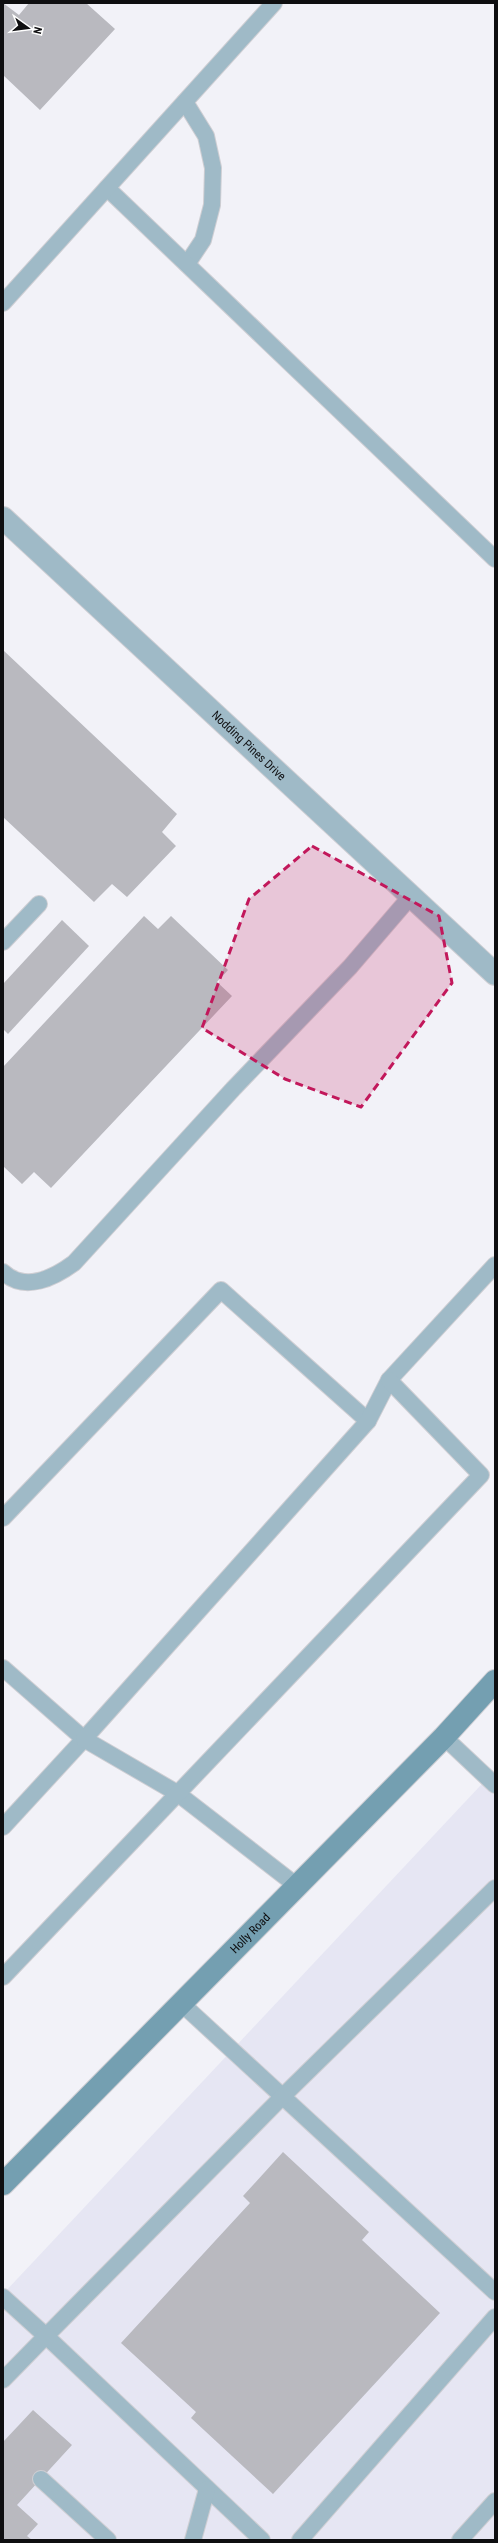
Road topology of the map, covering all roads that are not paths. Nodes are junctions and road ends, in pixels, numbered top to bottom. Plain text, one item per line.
1 (274, 3) edge
2 (185, 102) junction
3 (107, 188) junction
4 (187, 264) junction
5 (3, 303) edge
6 (3, 518) edge
7 (495, 559) edge
8 (411, 896) junction
9 (39, 904) dead end
10 (3, 942) edge
11 (495, 974) edge
12 (495, 1265) edge
13 (3, 1272) edge
14 (389, 1380) junction
15 (368, 1421) junction
16 (3, 1518) edge
17 (3, 1668) edge
18 (495, 1681) edge
19 (444, 1737) junction
20 (84, 1739) junction
21 (495, 1785) edge
22 (176, 1793) junction
23 (3, 1827) edge
24 (297, 1886) junction
25 (495, 1888) edge
26 (3, 1976) edge
27 (182, 2003) junction
28 (283, 2096) junction
29 (3, 2184) edge
30 (495, 2292) edge
31 (3, 2297) edge
32 (495, 2317) edge
33 (46, 2336) junction
34 (3, 2380) edge
35 (41, 2479) dead end
36 (207, 2489) junction
37 (495, 2500) edge
38 (108, 2540) edge
39 (193, 2540) edge
40 (262, 2540) edge
41 (300, 2540) edge
42 (460, 2540) edge

1 - 2 lane
2 - 3 lane
2 - 4 lane
3 - 4 lane
3 - 5 lane
4 - 7 lane
6 - 8 street, Nodding Pines Drive
8 - 11 street, Nodding Pines Drive
8 - 13 lane
9 - 10 lane
12 - 14 lane
14 - 15 lane
14 - 22 lane
15 - 16 lane
15 - 20 lane
17 - 20 lane
18 - 19 main road, Holly Road
19 - 21 lane
19 - 24 main road, Holly Road
20 - 22 lane
20 - 23 lane
22 - 24 lane
22 - 26 lane
24 - 27 main road, Holly Road
25 - 28 lane
27 - 28 lane
27 - 29 main road, Holly Road
28 - 30 lane
28 - 33 lane
31 - 33 lane
32 - 41 lane
33 - 34 lane
33 - 36 lane
35 - 38 lane
36 - 39 lane
36 - 40 lane
37 - 42 lane

